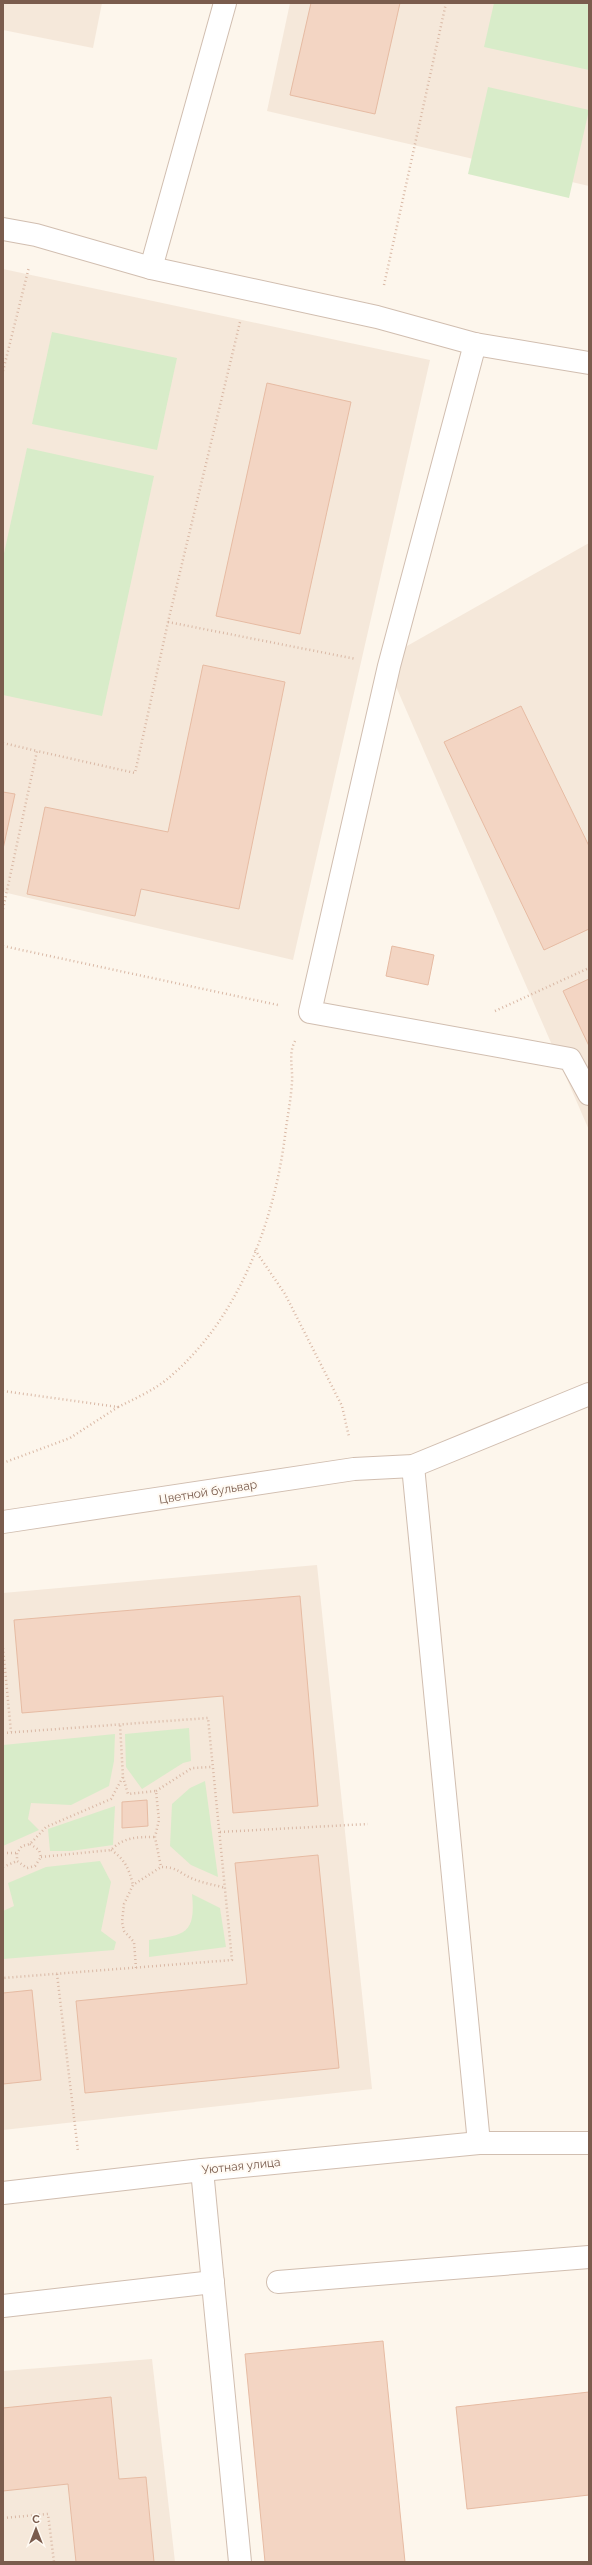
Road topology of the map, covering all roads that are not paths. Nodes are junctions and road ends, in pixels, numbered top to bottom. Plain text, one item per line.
1 (225, 3) edge
2 (3, 229) edge
3 (151, 268) junction
4 (475, 344) junction
5 (589, 364) edge
6 (589, 1094) edge
7 (589, 1394) edge
8 (413, 1466) junction
9 (3, 1522) edge
10 (479, 2143) junction
11 (589, 2143) edge
12 (202, 2170) junction
13 (3, 2193) edge
14 (589, 2257) edge
15 (213, 2282) junction
16 (278, 2282) dead end
17 (3, 2306) edge
18 (240, 2562) edge

1 - 3 street
2 - 3 street
3 - 4 street
4 - 5 street
4 - 6 street
7 - 8 street, Цветной бульвар
8 - 9 street, Цветной бульвар
8 - 10 street
10 - 11 street, Уютная улица
10 - 12 street, Уютная улица
12 - 13 street, Уютная улица
12 - 15 street
14 - 16 street
15 - 17 street
15 - 18 street

